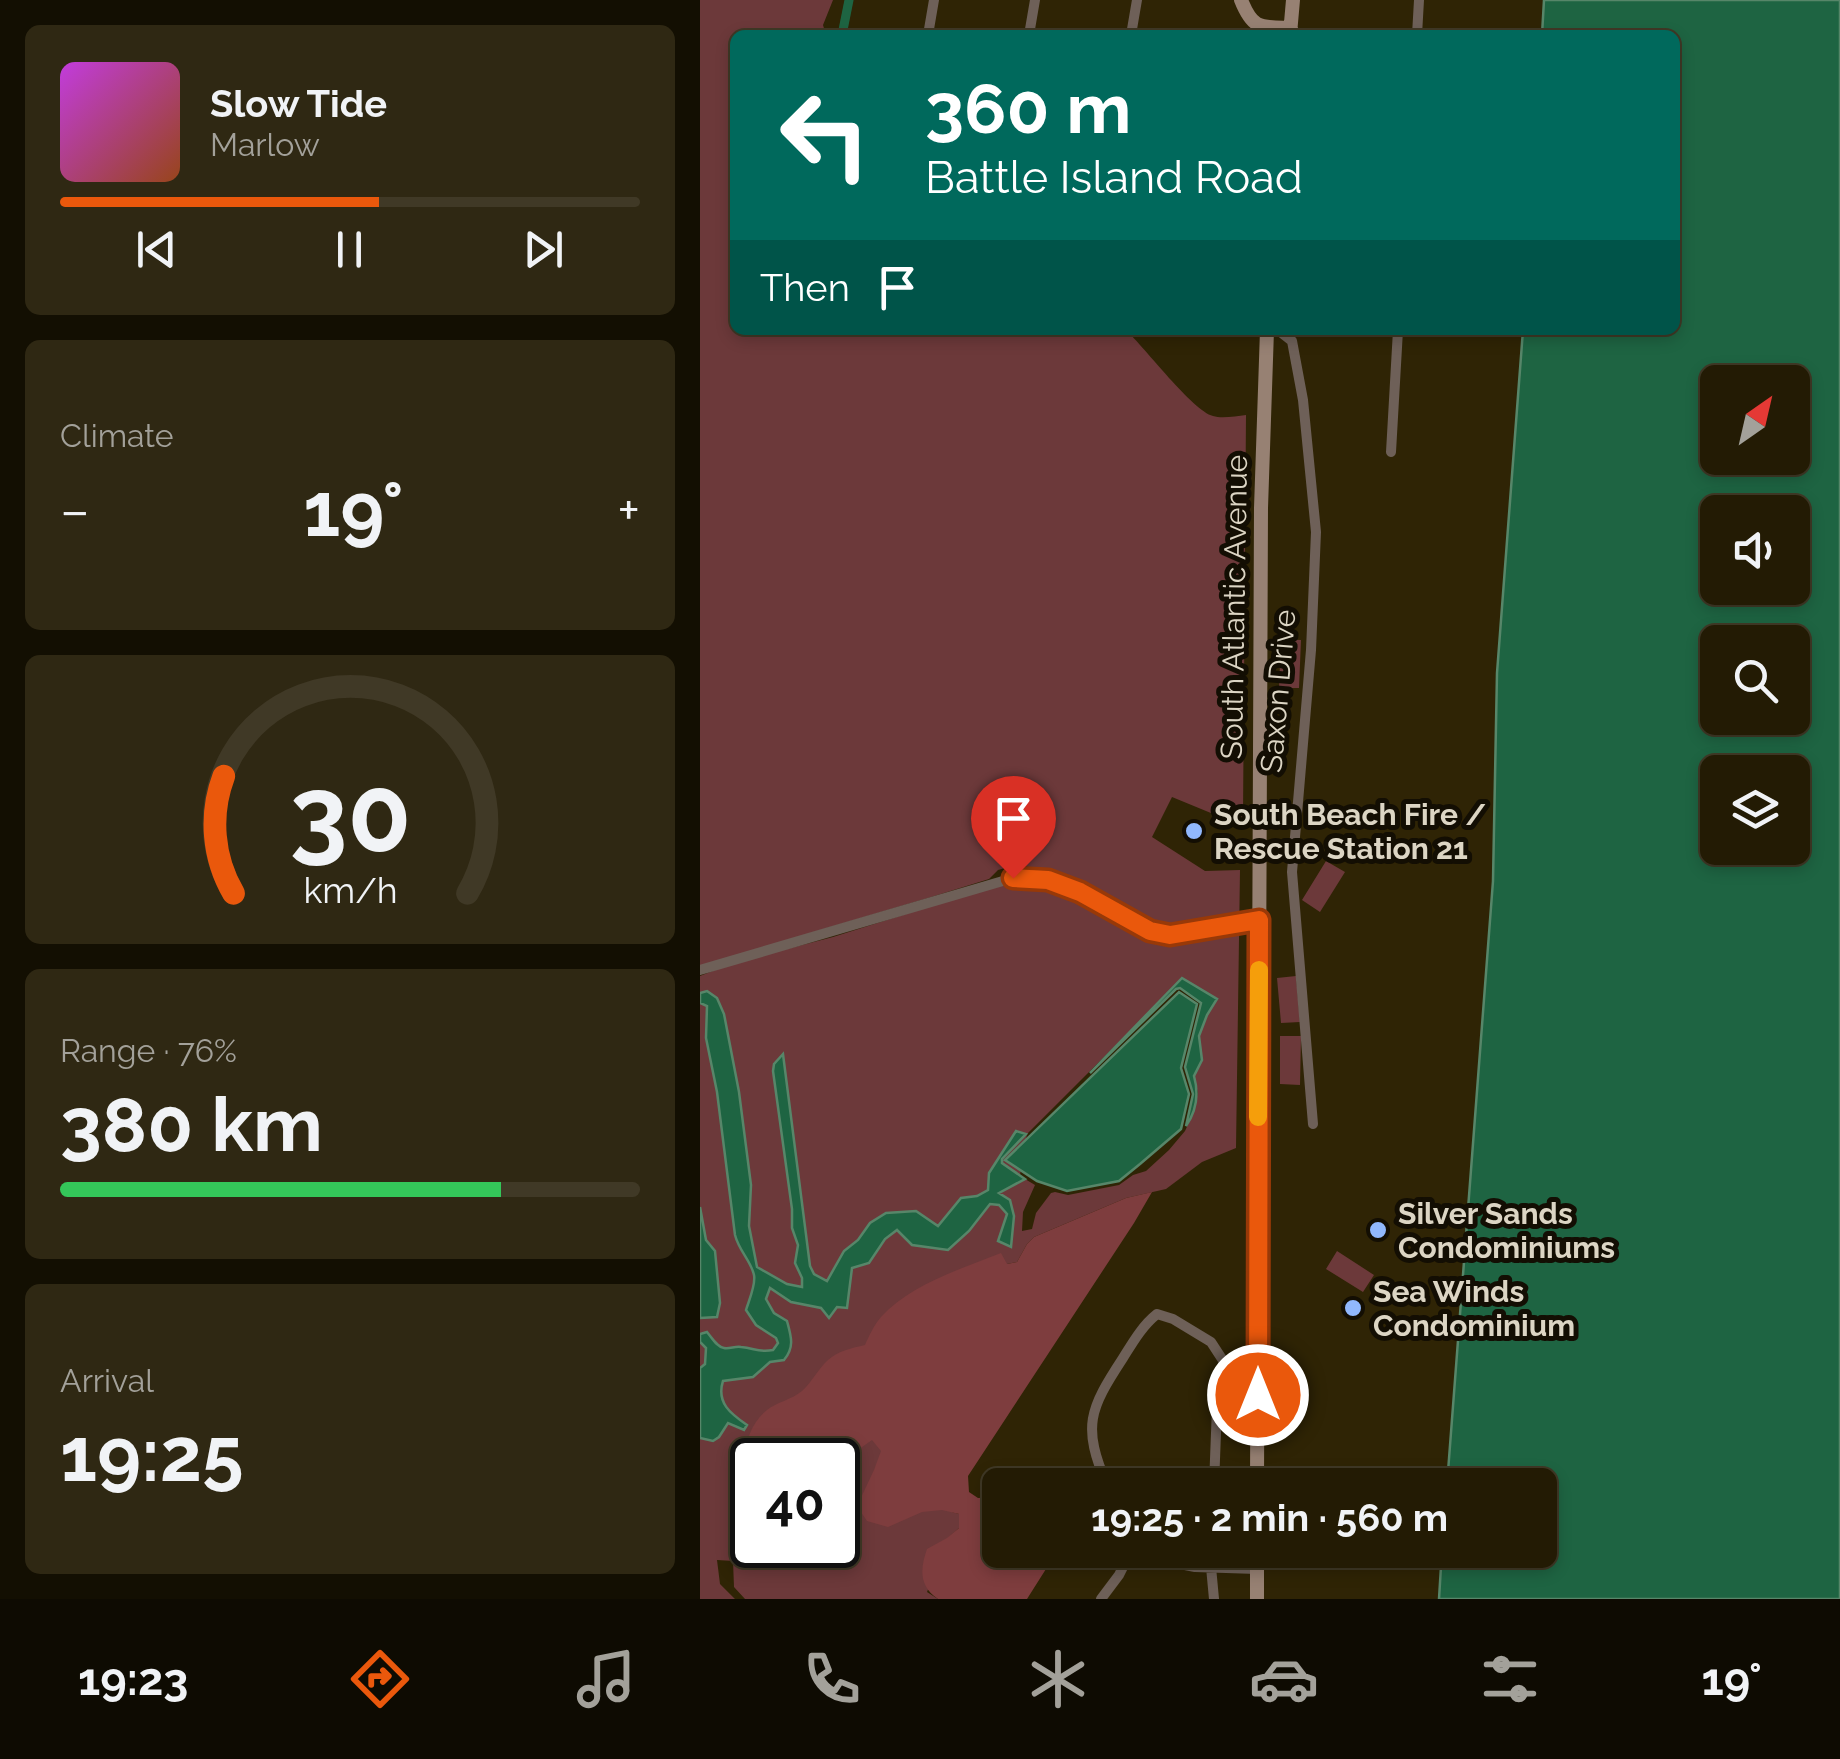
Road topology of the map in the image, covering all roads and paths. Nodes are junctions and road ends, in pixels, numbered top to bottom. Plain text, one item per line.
1 (934, 0) edge
2 (1034, 0) edge
3 (1137, 0) edge
4 (1240, 0) edge
5 (1294, 0) edge
6 (1419, 0) edge
7 (1248, 18) junction
8 (929, 30) edge
9 (1030, 30) edge
10 (1132, 30) edge
11 (1250, 30) edge
12 (1284, 30) edge
13 (1290, 30) edge
14 (1417, 30) edge
15 (1267, 335) edge
16 (1284, 335) edge
17 (1398, 335) edge
18 (1391, 452) dead end
19 (1259, 920) junction
20 (700, 970) edge
21 (1313, 1124) dead end
22 (1100, 1468) edge
23 (1215, 1468) edge
24 (1257, 1468) edge
25 (1121, 1568) edge
26 (1211, 1568) edge
27 (1257, 1568) edge
28 (1101, 1599) edge
29 (1214, 1599) edge
30 (1257, 1599) edge

1 - 8 street
2 - 9 street
3 - 10 street
4 - 7 street
5 - 13 street
6 - 14 street
7 - 11 street
7 - 12 street
15 - 19 street, South Atlantic Avenue
16 - 21 street, Saxon Drive
17 - 18 street
19 - 20 street
19 - 24 street, South Atlantic Avenue
22 - 23 street
25 - 28 street
26 - 29 street
27 - 30 street

